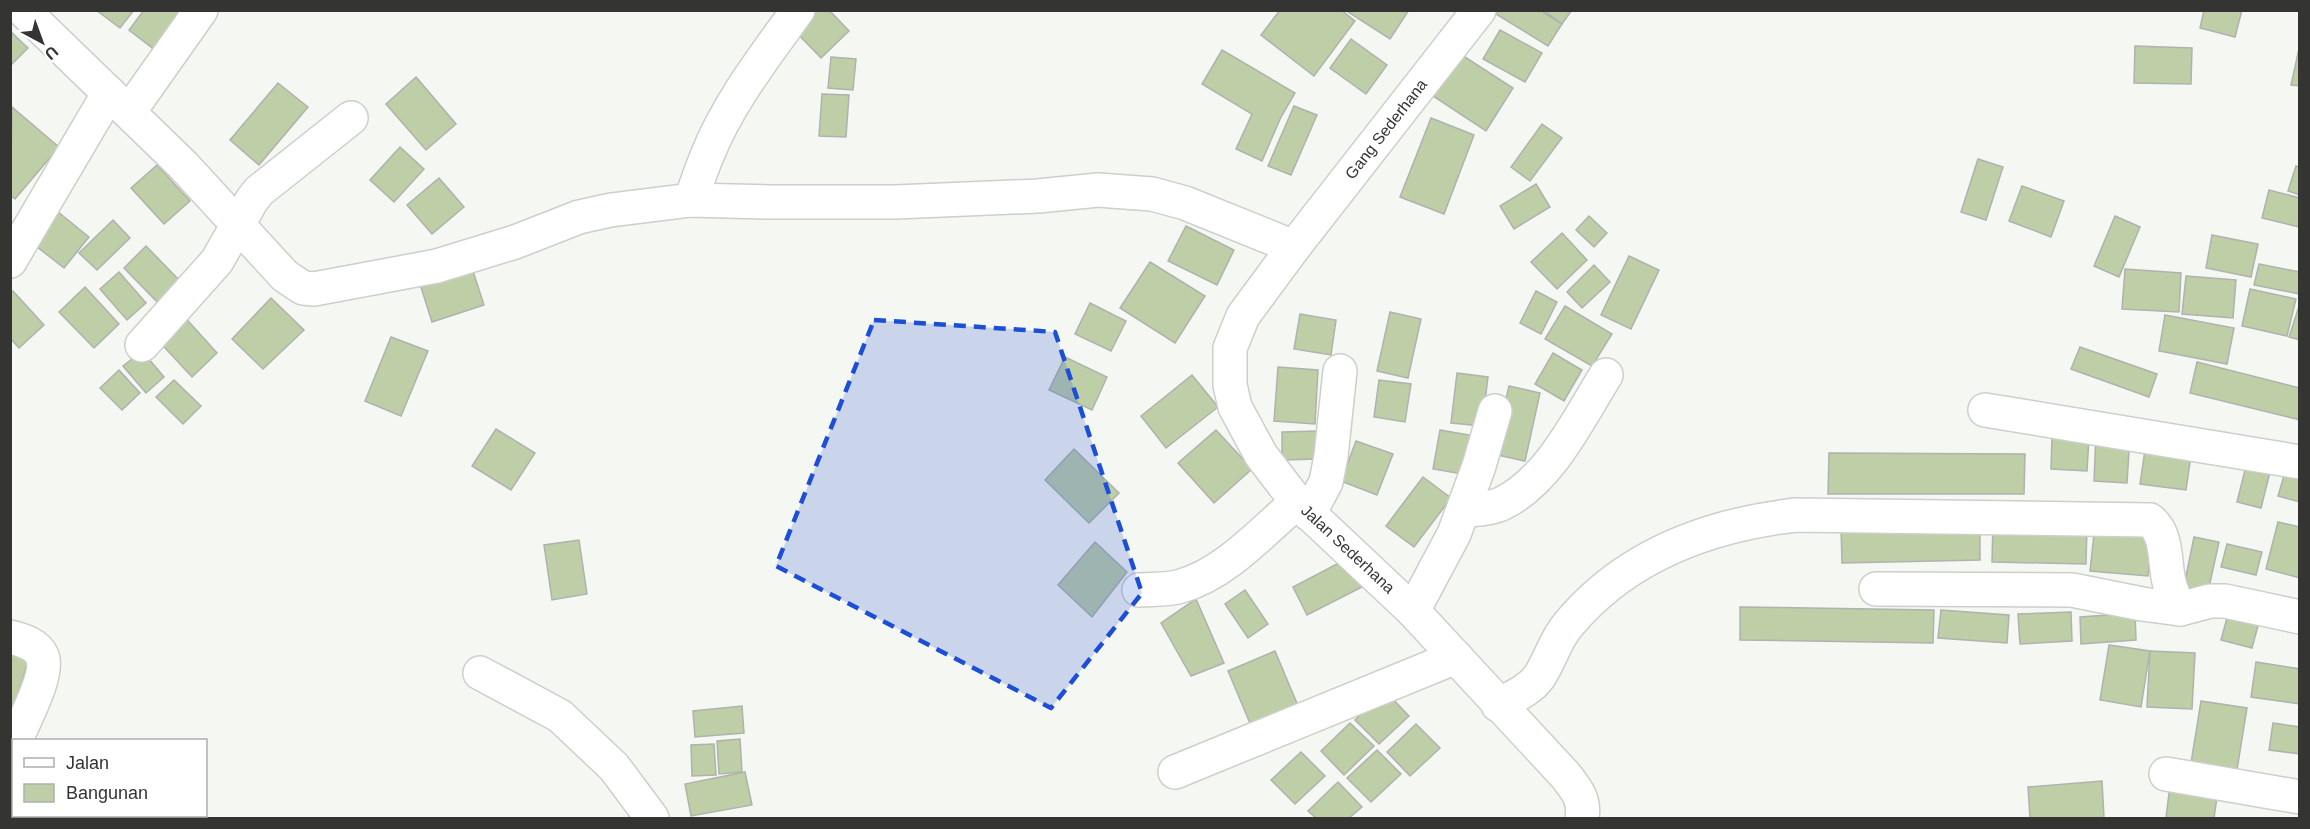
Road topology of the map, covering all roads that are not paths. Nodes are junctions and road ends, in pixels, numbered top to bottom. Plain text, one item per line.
1 (23, 10) edge
2 (201, 10) edge
3 (798, 10) edge
4 (1479, 10) edge
5 (119, 102) junction
6 (351, 118) dead end
7 (692, 200) junction
8 (238, 225) junction
9 (1294, 247) junction
10 (10, 261) edge
11 (142, 345) dead end
12 (1340, 371) dead end
13 (1606, 375) dead end
14 (1985, 410) dead end
15 (1495, 411) dead end
16 (2300, 462) edge
17 (1303, 508) junction
18 (1462, 512) junction
19 (1876, 589) dead end
20 (1139, 590) dead end
21 (2180, 609) junction
22 (1413, 611) junction
23 (2300, 617) edge
24 (10, 637) edge
25 (1456, 657) junction
26 (480, 673) dead end
27 (1498, 705) junction
28 (17, 739) edge
29 (1174, 772) dead end
30 (2166, 774) dead end
31 (2300, 797) edge
32 (652, 819) edge
33 (1582, 819) edge

1 - 5 street
2 - 5 street
3 - 7 street
4 - 9 street, Gang Sederhana
5 - 8 street
5 - 10 street
6 - 8 street
7 - 8 street
7 - 9 street
8 - 11 street
9 - 17 street, Jalan Sederhana
12 - 17 street
13 - 18 street
14 - 16 street
15 - 18 street
17 - 20 street
17 - 22 street, Jalan Sederhana
18 - 22 street
19 - 21 street
21 - 23 street
21 - 27 street
22 - 25 street, Jalan Sederhana
24 - 28 street
25 - 27 street, Jalan Sederhana
25 - 29 street
26 - 32 street
27 - 33 street, Jalan Sederhana
30 - 31 street

